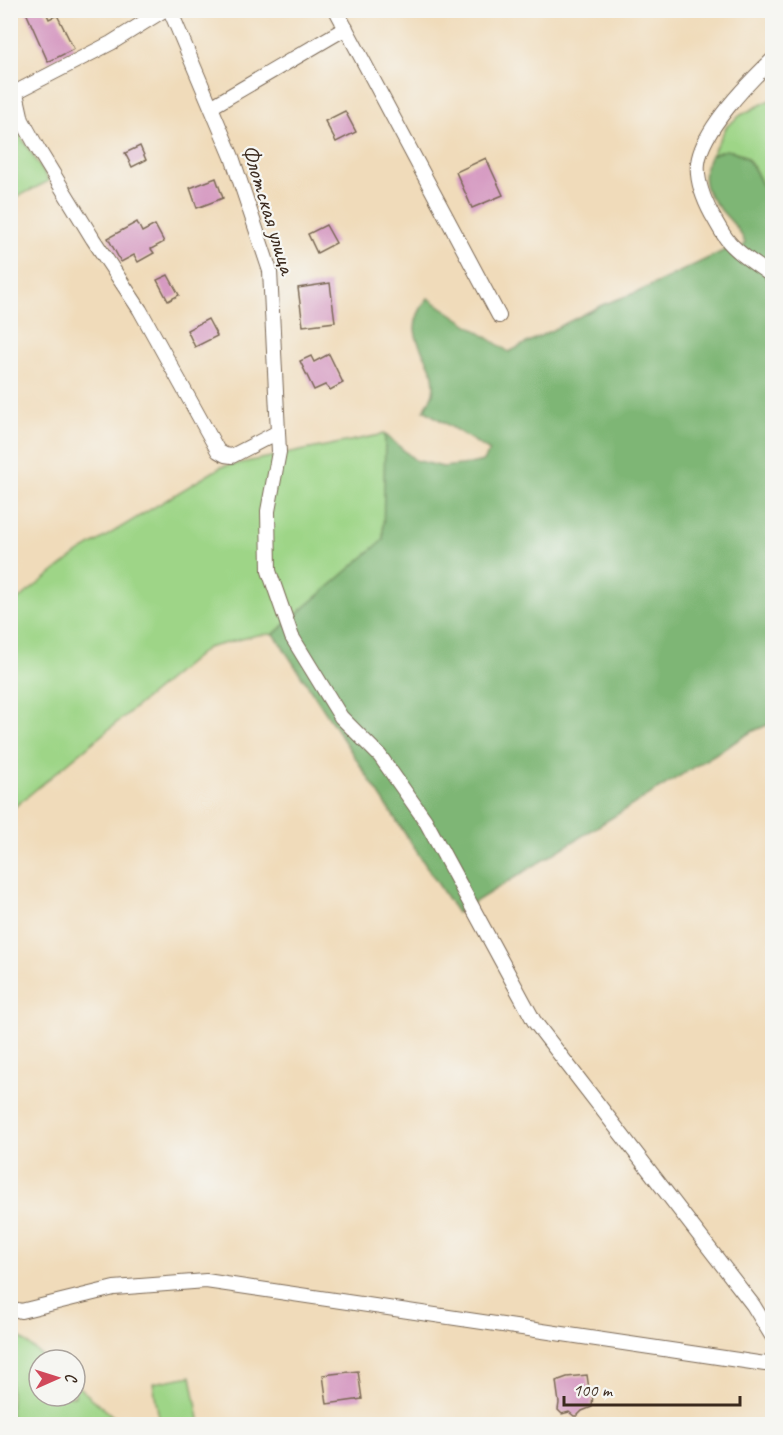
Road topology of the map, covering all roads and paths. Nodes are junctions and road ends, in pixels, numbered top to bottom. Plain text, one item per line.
1 (165, 10) edge
2 (170, 10) edge
3 (336, 10) edge
4 (346, 28) junction
5 (772, 60) edge
6 (13, 94) edge
7 (211, 107) junction
8 (772, 276) edge
9 (500, 316) dead end
10 (278, 432) junction
11 (10, 1308) edge
12 (772, 1336) edge
13 (772, 1359) edge

1 - 6 street
2 - 7 street, Флотская улица
3 - 4 street
4 - 7 street
4 - 9 street
5 - 8 street
6 - 10 street
7 - 10 street, Флотская улица
10 - 12 street, Флотская улица
11 - 13 street

